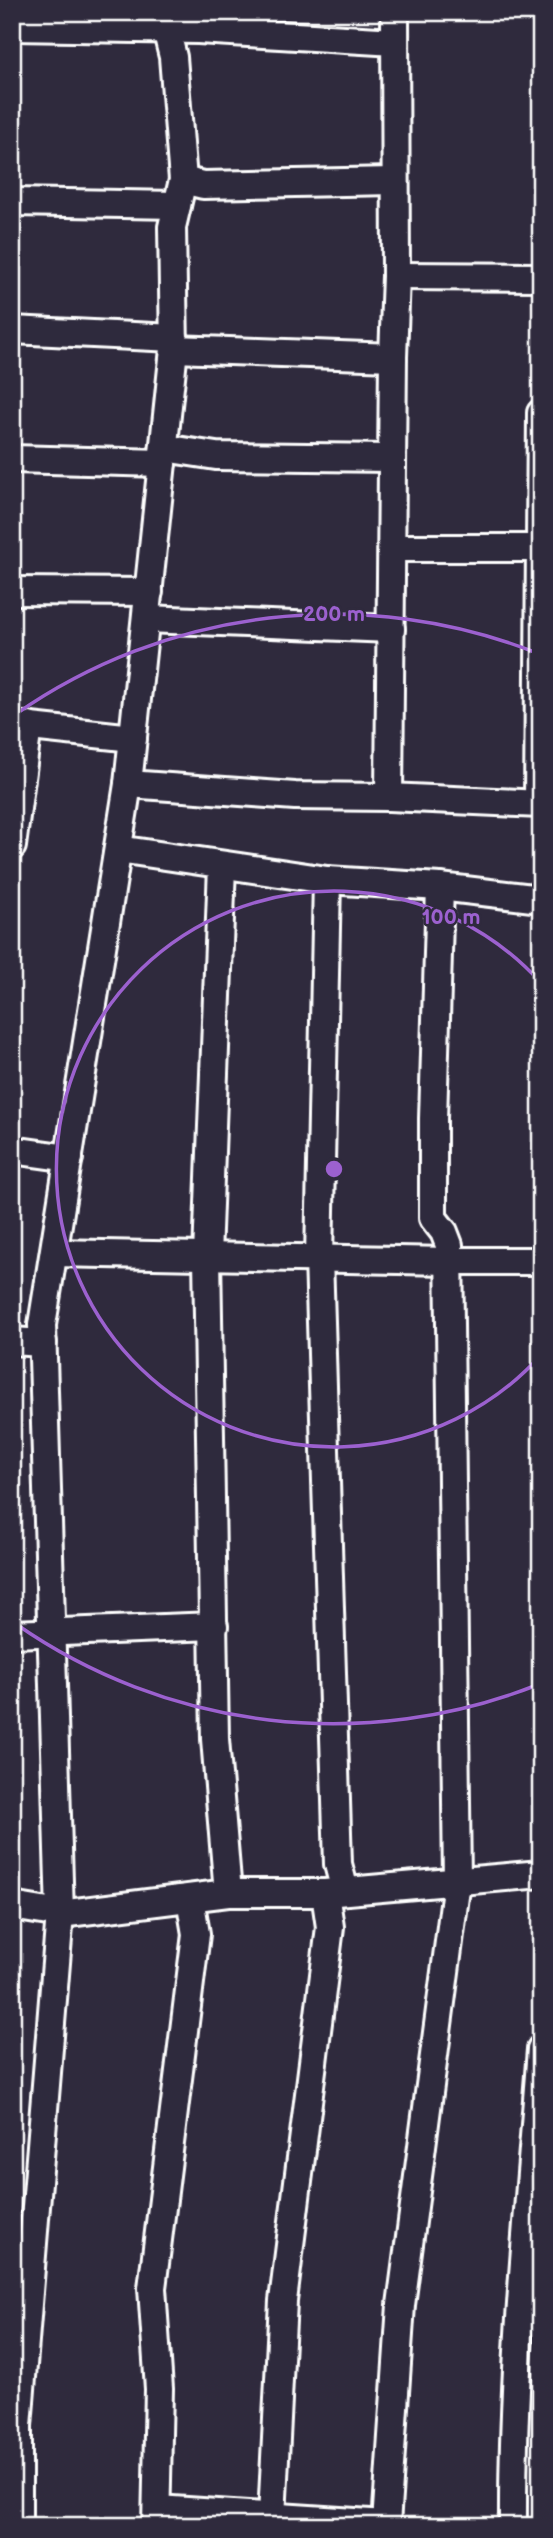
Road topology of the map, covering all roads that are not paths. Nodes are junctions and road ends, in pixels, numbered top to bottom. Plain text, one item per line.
1 (395, 12) edge
2 (164, 21) edge
3 (12, 27) edge
4 (395, 42) junction
5 (394, 181) junction
6 (180, 193) junction
7 (12, 202) edge
8 (396, 276) junction
9 (541, 277) edge
10 (12, 330) edge
11 (174, 343) junction
12 (393, 357) junction
13 (541, 413) edge
14 (163, 455) junction
15 (392, 458) junction
16 (12, 459) edge
17 (540, 465) edge
18 (392, 548) junction
19 (540, 548) edge
20 (12, 591) edge
21 (149, 592) junction
22 (146, 619) junction
23 (391, 629) junction
24 (20, 725) edge
25 (133, 738) junction
26 (128, 784) junction
27 (389, 797) junction
28 (540, 804) edge
29 (12, 846) edge
30 (118, 849) junction
31 (222, 866) junction
32 (327, 880) junction
33 (440, 887) junction
34 (541, 898) edge
35 (12, 1150) edge
36 (69, 1158) junction
37 (54, 1253) junction
38 (207, 1256) junction
39 (318, 1258) junction
40 (449, 1261) junction
41 (541, 1261) edge
42 (12, 1341) edge
43 (43, 1343) junction
44 (214, 1626) junction
45 (51, 1633) junction
46 (12, 1634) edge
47 (541, 1874) edge
48 (457, 1881) junction
49 (335, 1892) junction
50 (228, 1893) junction
51 (190, 1898) junction
52 (12, 1906) edge
53 (60, 1914) junction
54 (541, 2049) edge
55 (532, 2294) edge
56 (272, 2516) junction
57 (156, 2518) edge
58 (340, 2523) edge
59 (18, 2526) edge
60 (513, 2526) edge

1 - 4 street
2 - 3 street
2 - 4 street
2 - 6 street
4 - 5 street
5 - 6 street
5 - 8 street
6 - 7 street
6 - 11 street
8 - 9 street
8 - 12 street
10 - 11 street
11 - 12 street
11 - 14 street
12 - 15 street
13 - 17 street
14 - 15 street
14 - 16 street
14 - 21 street
15 - 18 street
17 - 19 street
18 - 19 street
18 - 23 street
19 - 28 street
20 - 21 street
21 - 22 street
22 - 23 street
22 - 25 street
23 - 27 street
24 - 25 street
24 - 29 street
25 - 26 street
26 - 27 street
26 - 30 street
27 - 28 street
30 - 31 street
30 - 36 street
31 - 32 street
31 - 38 street
32 - 33 street
32 - 39 street
33 - 34 street
33 - 40 street
35 - 36 street
36 - 37 street
37 - 38 street
37 - 43 street
38 - 39 street
38 - 44 street
39 - 40 street
39 - 49 street
40 - 41 street
40 - 48 street
42 - 43 street
43 - 45 street
44 - 45 street
44 - 50 street
45 - 46 street
45 - 53 street
47 - 48 street
48 - 49 street
48 - 58 street
49 - 50 street
49 - 56 street
50 - 51 street
51 - 53 street
51 - 57 street
52 - 53 street
53 - 59 street
54 - 55 street
55 - 60 street
56 - 57 street
56 - 58 street

